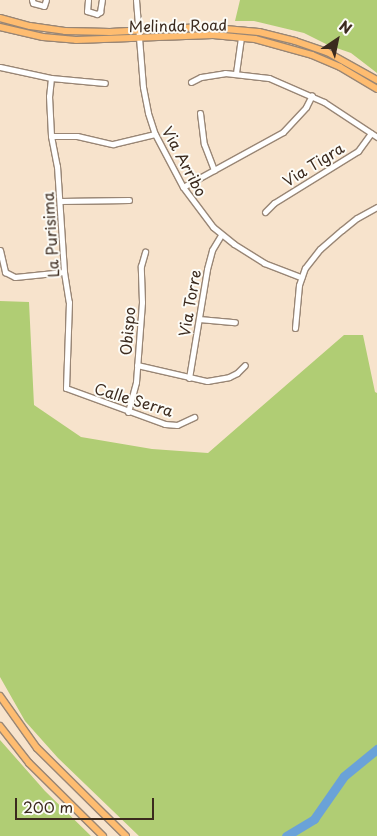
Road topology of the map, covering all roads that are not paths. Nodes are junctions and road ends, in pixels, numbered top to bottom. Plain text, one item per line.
1 (32, 0) edge
2 (46, 0) edge
3 (88, 0) edge
4 (102, 0) edge
5 (136, 0) edge
6 (0, 18) edge
7 (0, 27) edge
8 (139, 30) junction
9 (241, 37) junction
10 (140, 38) junction
11 (0, 66) edge
12 (236, 73) junction
13 (51, 78) junction
14 (377, 80) edge
15 (191, 82) dead end
16 (105, 83) dead end
17 (377, 89) edge
18 (312, 95) junction
19 (200, 113) dead end
20 (155, 134) junction
21 (371, 134) junction
22 (51, 136) junction
23 (377, 137) edge
24 (214, 170) junction
25 (183, 187) junction
26 (129, 200) dead end
27 (60, 201) junction
28 (377, 207) edge
29 (265, 212) dead end
30 (221, 235) junction
31 (0, 250) edge
32 (145, 252) dead end
33 (64, 272) junction
34 (301, 277) junction
35 (199, 319) junction
36 (235, 322) dead end
37 (295, 328) dead end
38 (245, 365) dead end
39 (137, 366) junction
40 (189, 378) junction
41 (67, 389) joint
42 (128, 412) junction
43 (194, 417) dead end
44 (0, 696) edge
45 (0, 726) edge
46 (103, 836) edge
47 (126, 836) edge

1 - 2 street
3 - 4 street
5 - 8 street, Via Arribo
6 - 8 main road, Melinda Road
7 - 10 main road, Melinda Road
8 - 10 street, Via Arribo
8 - 14 main road, Melinda Road
9 - 10 main road, Melinda Road
9 - 12 street
9 - 17 main road, Melinda Road
10 - 20 street, Via Arribo
11 - 13 street
12 - 15 street
12 - 18 street
13 - 16 street
13 - 22 street, La Purisima
18 - 21 street
18 - 24 street
19 - 24 street
20 - 22 street
20 - 25 street, Via Arribo
21 - 23 street
21 - 29 street, Via Tigra
22 - 27 street, La Purisima
24 - 25 street
25 - 30 street, Via Arribo
26 - 27 street
27 - 33 street, La Purisima
28 - 34 street
30 - 34 street, Via Arribo
30 - 35 street, Via Torre
31 - 33 street
32 - 39 street, Obispo
33 - 41 street, La Purisima
34 - 37 street
35 - 36 street
35 - 40 street, Via Torre
38 - 40 street
39 - 40 street
39 - 42 street, Obispo
41 - 42 street, Calle Serra
42 - 43 street, Calle Serra
44 - 47 main road
45 - 46 main road

